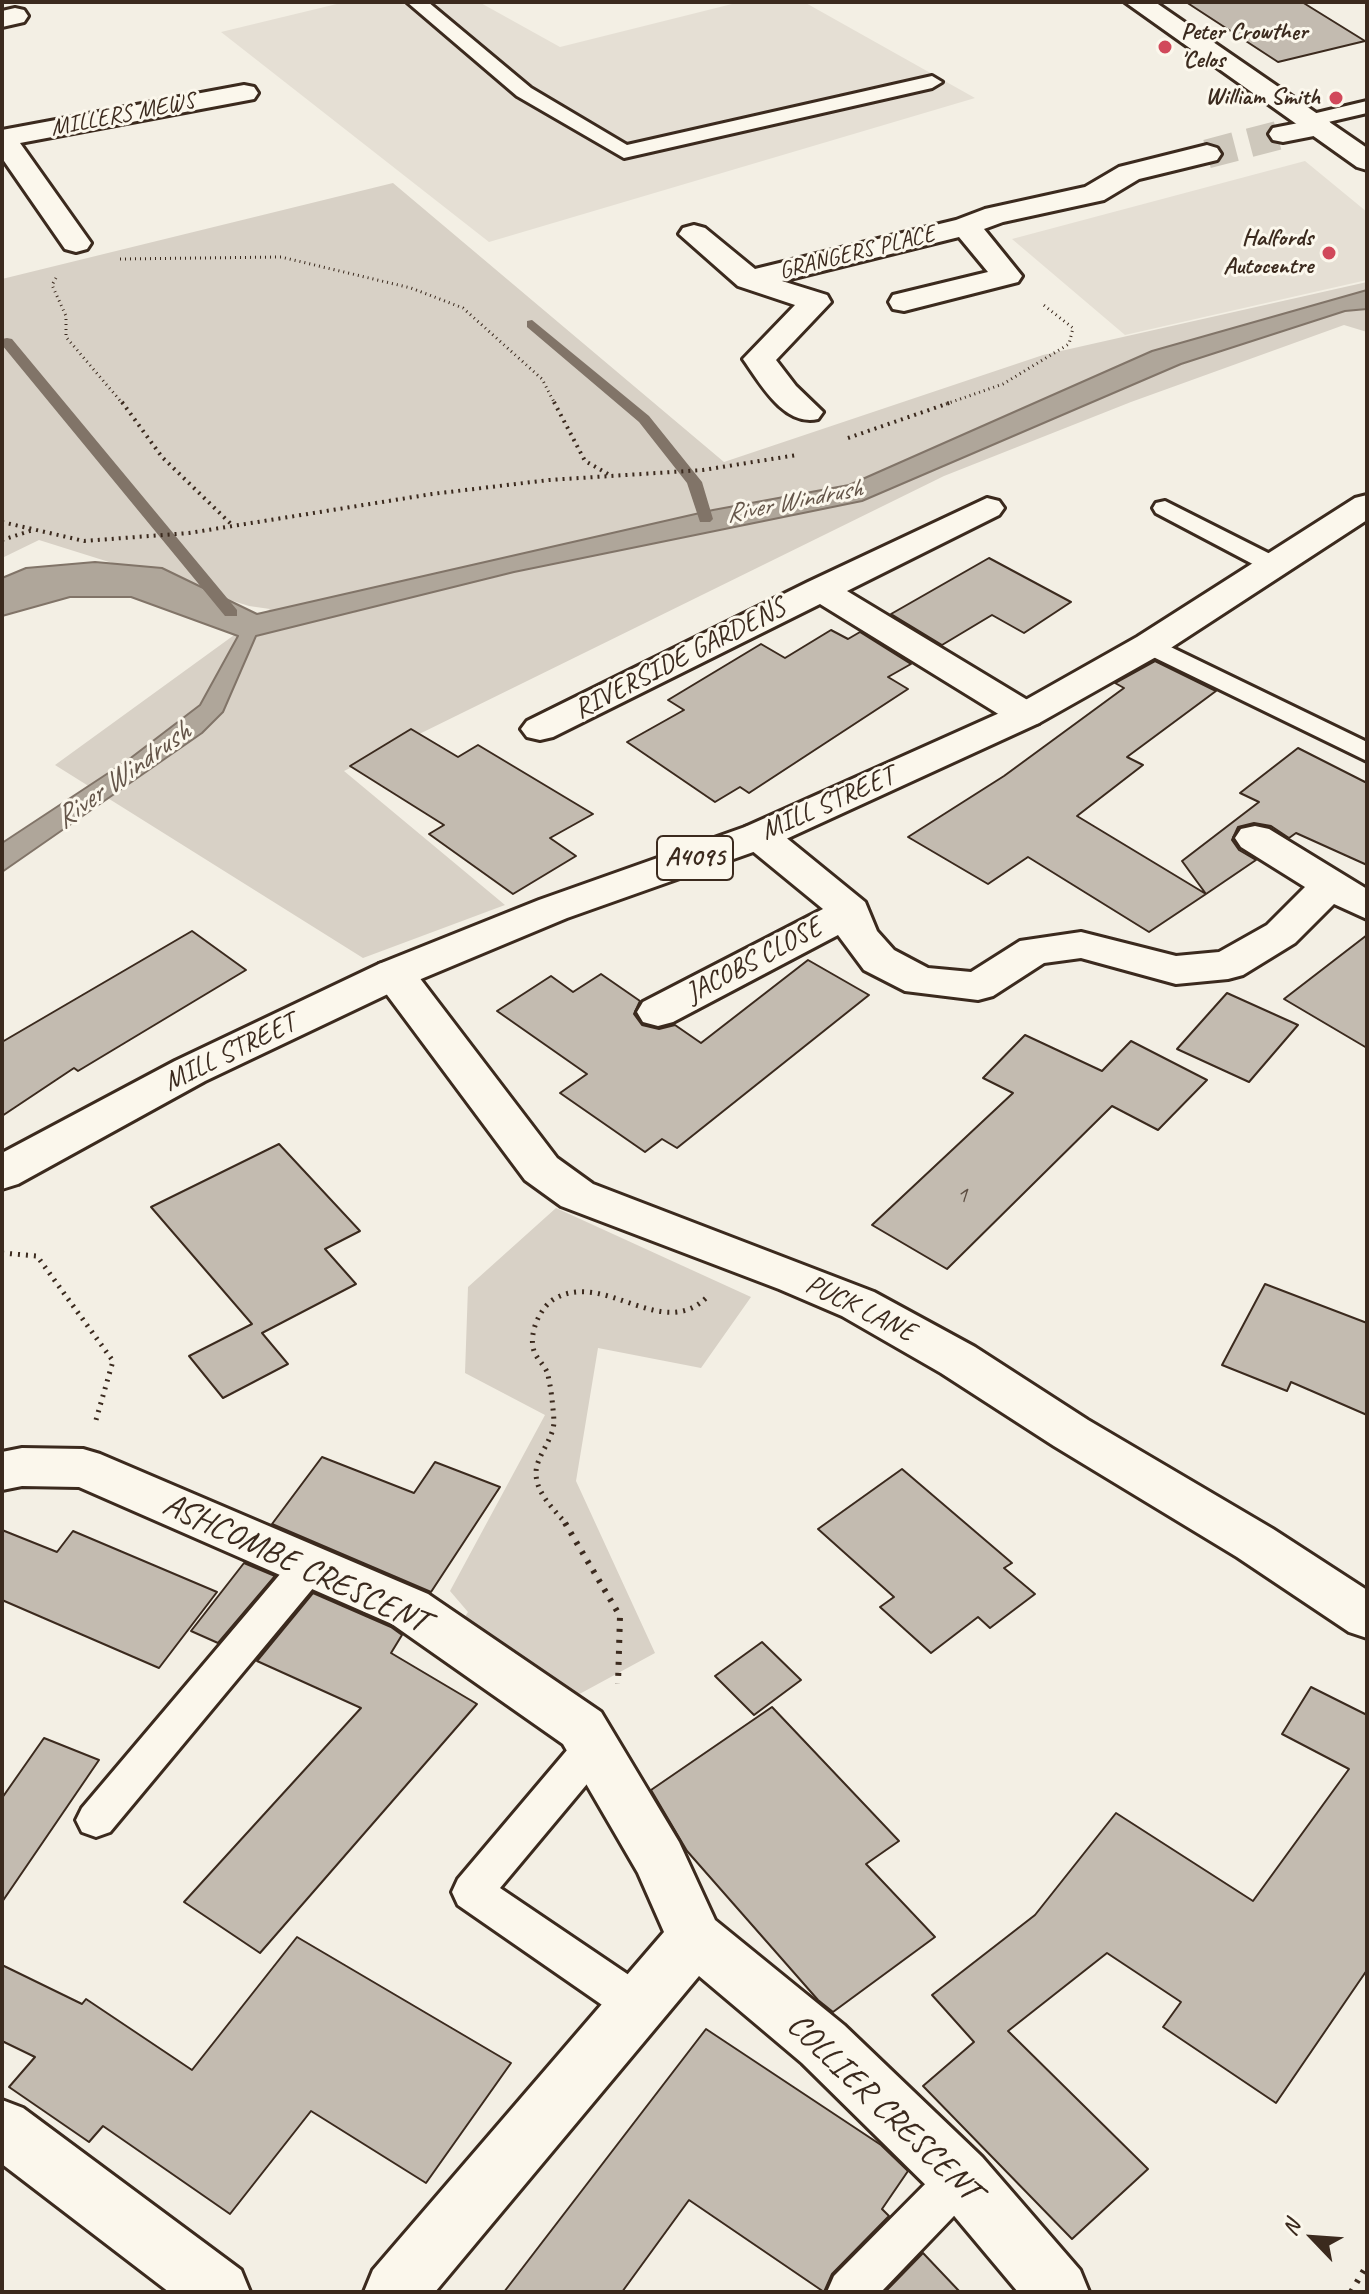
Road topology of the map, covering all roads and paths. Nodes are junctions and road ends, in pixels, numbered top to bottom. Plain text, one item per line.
1 (416, 2) edge
2 (1138, 2) edge
3 (932, 82) dead end
4 (244, 93) dead end
5 (1367, 107) edge
6 (1315, 124) junction
7 (1283, 134) tunnel mouth
8 (2, 138) edge
9 (1207, 154) tunnel mouth
10 (1367, 161) edge
11 (966, 226) junction
12 (694, 234) dead end
13 (76, 243) dead end
14 (106, 259) dead end
15 (60, 272) dead end
16 (1007, 276) junction
17 (749, 280) junction
18 (910, 290) dead end
19 (807, 412) dead end
20 (847, 438) dead end
21 (806, 452) dead end
22 (611, 475) junction
23 (1367, 505) edge
24 (987, 508) dead end
25 (1165, 508) dead end
26 (2, 522) edge
27 (232, 525) junction
28 (34, 529) junction
29 (2, 540) edge
30 (1275, 566) junction
31 (820, 589) junction
32 (1150, 645) junction
33 (1026, 715) junction
34 (540, 729) dead end
35 (1367, 753) edge
36 (759, 836) junction
37 (1255, 838) dead end
38 (1330, 885) junction
39 (1367, 906) edge
40 (851, 911) junction
41 (394, 974) junction
42 (658, 1012) dead end
43 (2, 1173) edge
44 (2, 1253) edge
45 (736, 1256) junction
46 (113, 1361) dead end
47 (2, 1471) edge
48 (311, 1564) junction
49 (1367, 1617) edge
50 (587, 1738) junction
51 (96, 1820) dead end
52 (695, 1938) junction
53 (636, 2004) junction
54 (2, 2128) edge
55 (961, 2178) junction
56 (1367, 2265) edge
57 (219, 2292) edge
58 (395, 2292) edge
59 (850, 2292) edge
60 (1058, 2292) edge
61 (1351, 2292) edge

1 - 3 lane
2 - 6 street
4 - 8 street, MILLERS MEWS
5 - 6 lane
6 - 7 street
6 - 10 street
8 - 13 street, MILLERS MEWS
9 - 11 street, GRANGERS PLACE
11 - 16 street, GRANGERS PLACE
11 - 17 street, GRANGERS PLACE
12 - 17 street, GRANGERS PLACE
14 - 22 path
15 - 27 path
16 - 18 street
16 - 20 path
17 - 19 street, GRANGERS PLACE
21 - 22 path
22 - 27 path
23 - 30 street, MILL STREET / A4095
24 - 31 street, RIVERSIDE GARDENS
25 - 30 lane
26 - 28 path
27 - 28 path
28 - 29 path
30 - 32 street, MILL STREET / A4095
31 - 33 street, RIVERSIDE GARDENS
31 - 34 street, RIVERSIDE GARDENS
32 - 33 street, MILL STREET / A4095
32 - 35 lane
33 - 36 street, MILL STREET / A4095
36 - 40 street, JACOBS CLOSE
36 - 41 street, MILL STREET / A4095
37 - 38 street
38 - 39 street
38 - 40 street, JACOBS CLOSE
40 - 42 street, JACOBS CLOSE
41 - 43 street, MILL STREET / A4095
41 - 45 street, PUCK LANE
44 - 46 path
45 - 49 street, PUCK LANE
45 - 50 path
47 - 48 street, ASHCOMBE CRESCENT
48 - 50 street, ASHCOMBE CRESCENT
48 - 51 lane
50 - 52 street, ASHCOMBE CRESCENT
50 - 53 lane
52 - 53 street
52 - 55 street, COLLIER CRESCENT
53 - 58 street
54 - 57 street
55 - 59 lane
55 - 60 street, COLLIER CRESCENT
56 - 61 path

